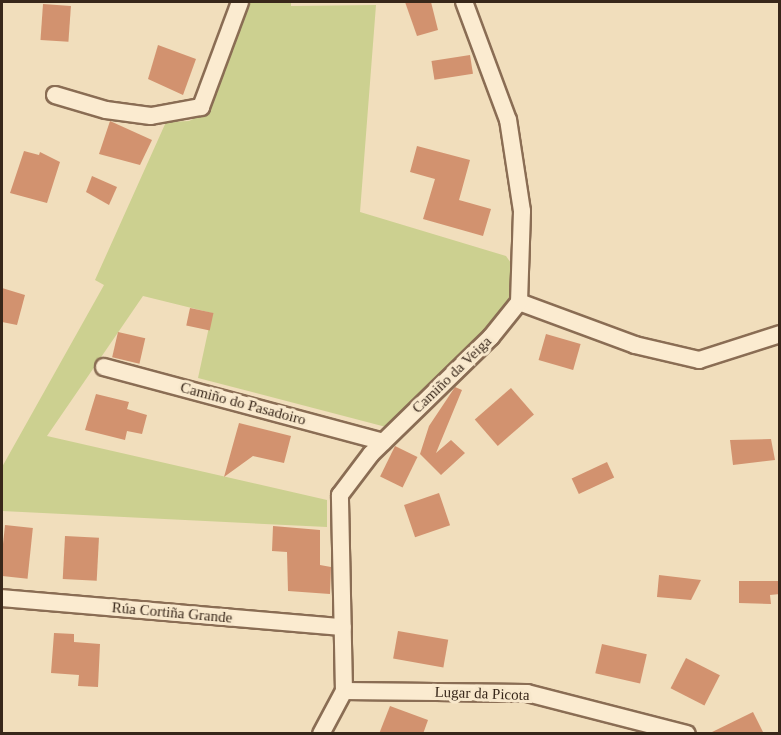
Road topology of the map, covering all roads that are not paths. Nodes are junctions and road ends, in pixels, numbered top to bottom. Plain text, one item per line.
1 (240, 2) edge
2 (464, 2) edge
3 (55, 95) dead end
4 (519, 302) junction
5 (780, 334) edge
6 (104, 367) dead end
7 (383, 442) junction
8 (2, 598) edge
9 (344, 627) junction
10 (344, 691) junction
11 (321, 734) edge
12 (687, 734) edge

1 - 3 street
2 - 4 street
4 - 5 street
4 - 7 street, Camiño da Veiga
6 - 7 street, Camiño do Pasadoiro
7 - 9 street, Camiño da Veiga
8 - 9 street, Rúa Cortiña Grande
9 - 10 street, Camiño da Veiga
10 - 11 street, Camiño da Veiga
10 - 12 street, Lugar da Picota

